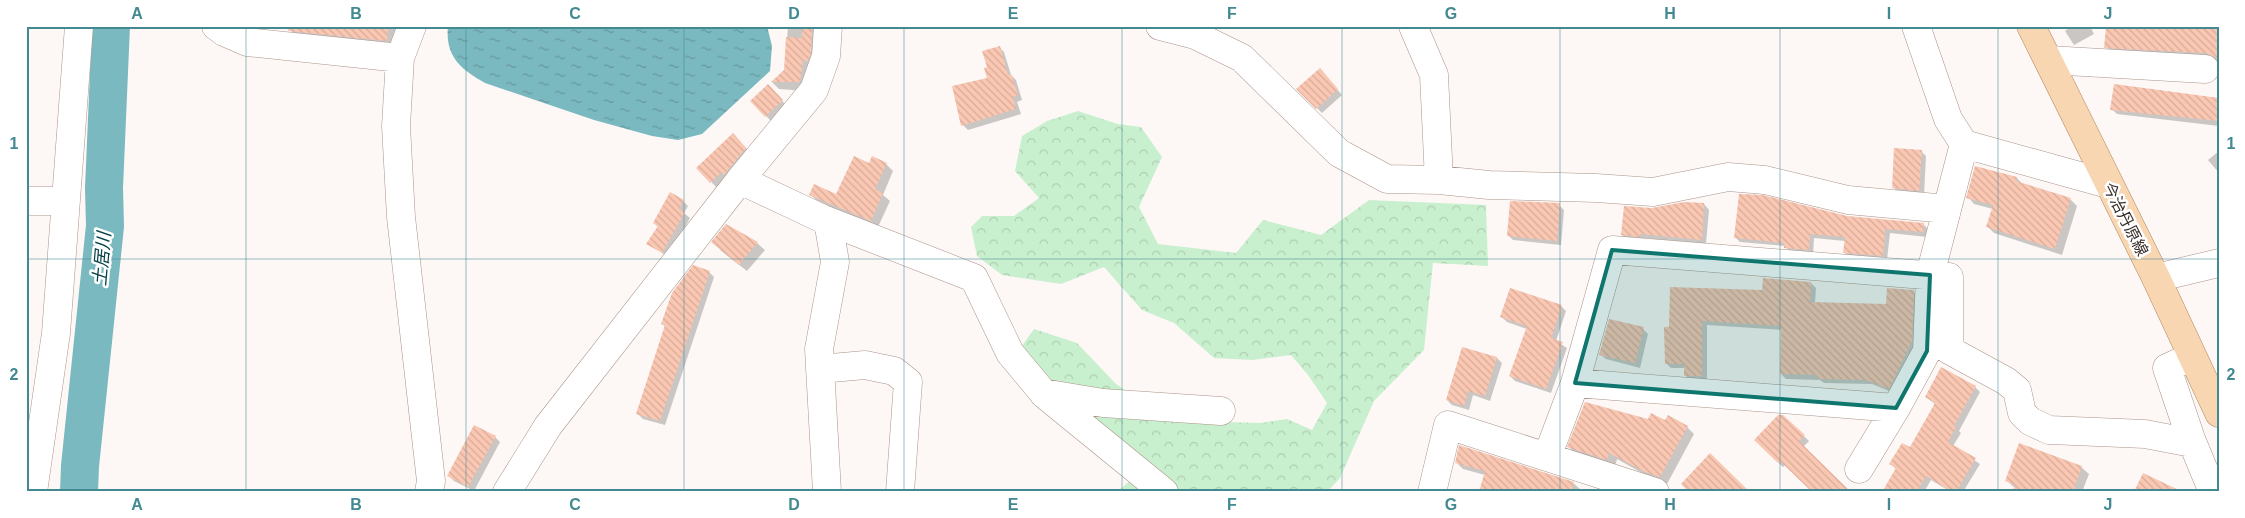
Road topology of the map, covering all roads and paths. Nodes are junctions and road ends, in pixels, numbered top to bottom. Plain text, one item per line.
1 (78, 26) edge
2 (216, 26) edge
3 (412, 26) edge
4 (828, 26) edge
5 (1160, 26) edge
6 (1413, 26) edge
7 (1916, 26) edge
8 (2031, 26) edge
9 (400, 58) junction
10 (2049, 60) junction
11 (2205, 70) dead end
12 (1964, 144) junction
13 (740, 180) junction
14 (1438, 180) junction
15 (2108, 184) junction
16 (26, 201) edge
17 (66, 201) junction
18 (1947, 209) junction
19 (828, 221) junction
20 (2219, 263) edge
21 (1930, 275) junction
22 (2156, 278) junction
23 (2191, 357) junction
24 (820, 369) junction
25 (1575, 383) junction
26 (1043, 393) junction
27 (1896, 408) junction
28 (1221, 412) dead end
29 (2219, 413) edge
30 (2192, 443) junction
31 (1547, 457) junction
32 (1859, 469) dead end
33 (33, 492) edge
34 (429, 492) edge
35 (507, 492) edge
36 (827, 492) edge
37 (900, 492) edge
38 (1164, 492) edge
39 (1432, 492) edge
40 (1655, 492) edge
41 (2213, 492) edge

1 - 17 street
2 - 9 street
3 - 9 street
4 - 13 street
5 - 14 street
6 - 14 street
7 - 12 street
8 - 10 main road, 今治丹原線
9 - 34 street
10 - 11 street
10 - 15 main road, 今治丹原線
12 - 15 street
12 - 18 street
13 - 19 street
13 - 35 street
14 - 18 street
15 - 22 main road, 今治丹原線
16 - 17 street
17 - 33 street
18 - 21 street
19 - 24 street
19 - 26 street
20 - 22 street
21 - 25 street
21 - 27 street
21 - 30 street
22 - 23 main road, 今治丹原線
23 - 29 main road, 今治丹原線
23 - 30 street
24 - 36 street
24 - 37 street
25 - 27 street
25 - 31 street
26 - 28 street
26 - 38 street
27 - 32 street
30 - 41 street
31 - 39 street
31 - 40 street

